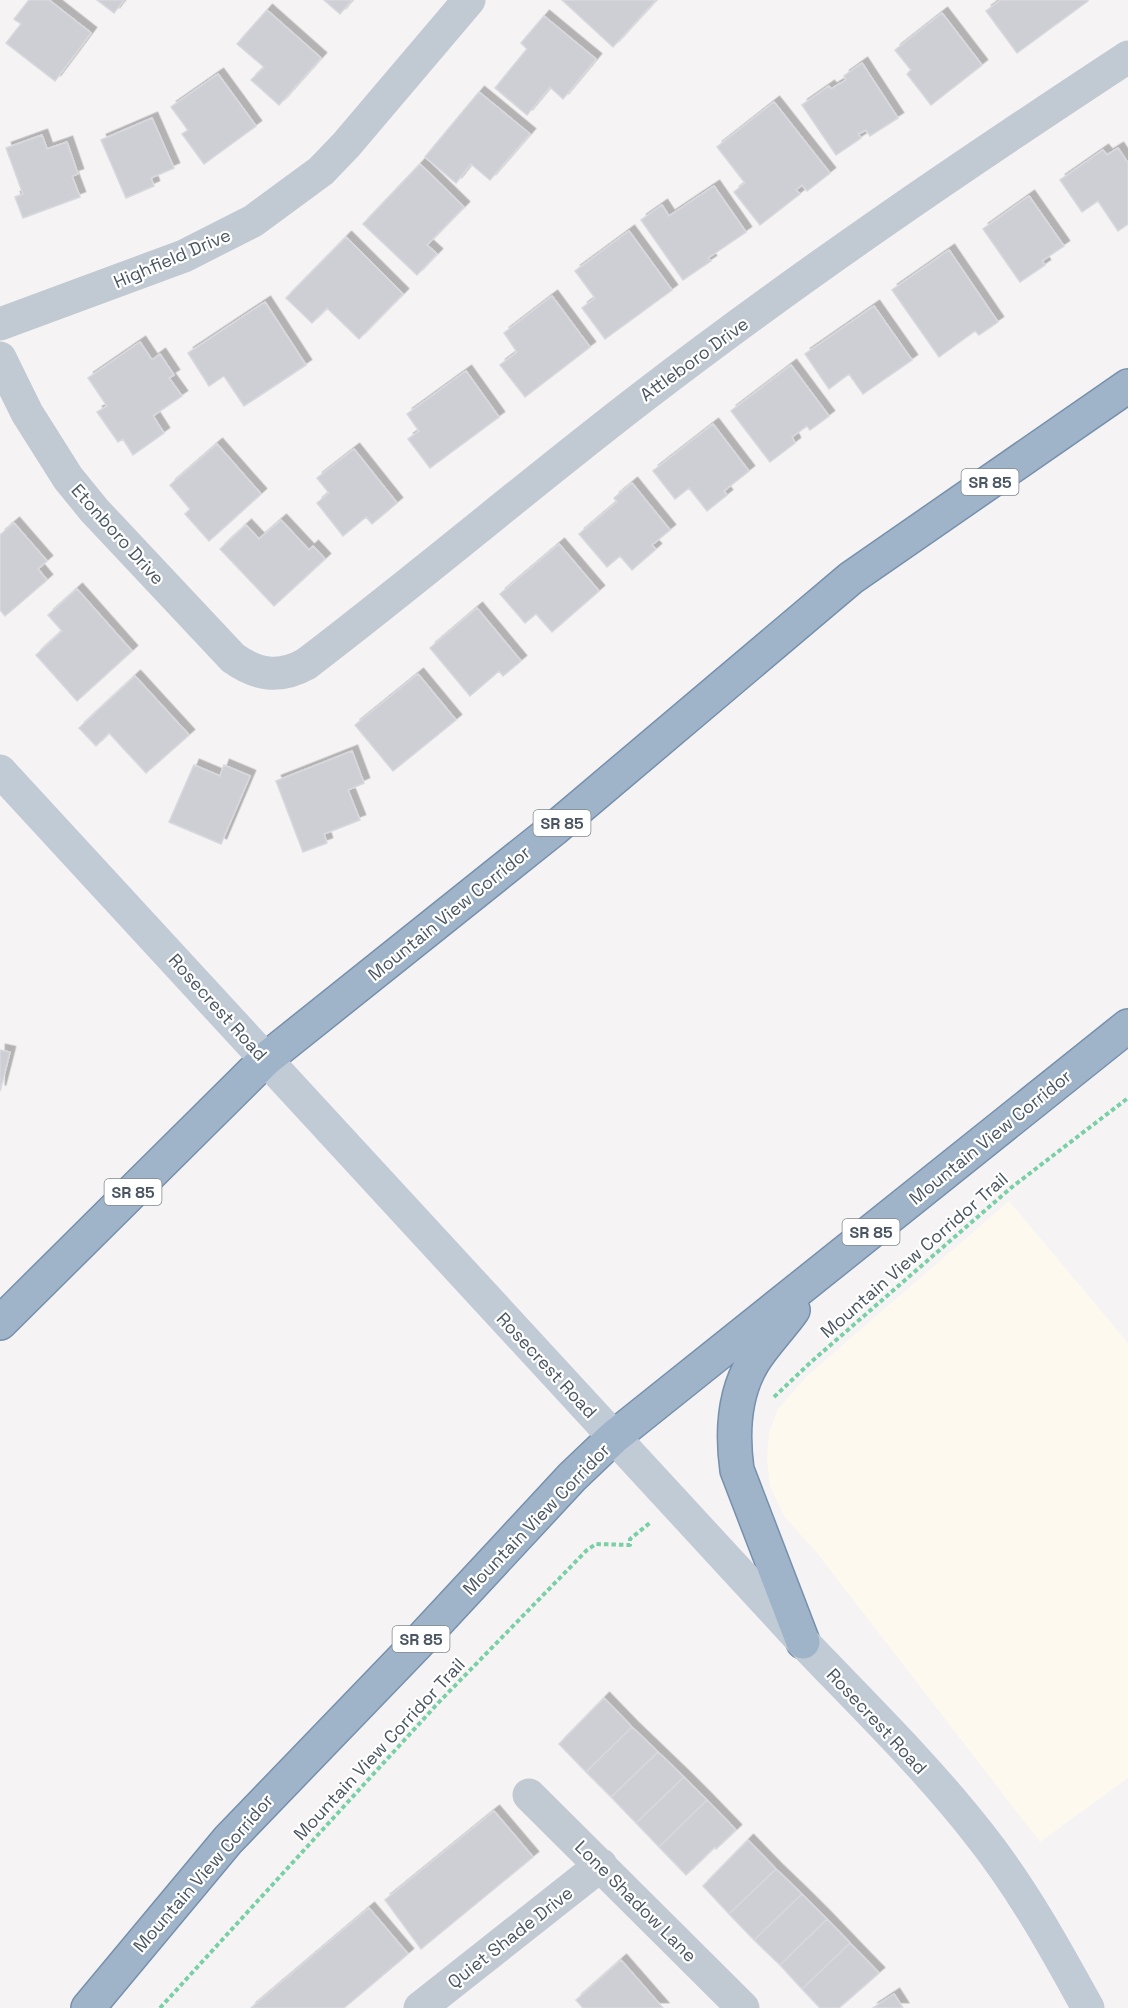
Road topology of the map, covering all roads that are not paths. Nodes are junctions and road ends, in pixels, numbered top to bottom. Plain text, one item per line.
1 (469, 0) edge
2 (1128, 57) edge
3 (0, 324) edge
4 (0, 358) edge
5 (1128, 386) edge
6 (273, 674) joint
7 (0, 771) edge
8 (1128, 1026) edge
9 (266, 1059) junction
10 (826, 1268) junction
11 (0, 1323) edge
12 (615, 1437) junction
13 (803, 1642) junction
14 (529, 1795) dead end
15 (601, 1865) junction
16 (88, 2008) edge
17 (420, 2008) edge
18 (743, 2008) edge
19 (1088, 2008) edge

1 - 3 street, Highfield Drive
2 - 6 street, Attleboro Drive
4 - 6 street, Etonboro Drive
5 - 9 highway, Mountain View Corridor / SR 85
7 - 9 main road, Rosecrest Road
8 - 10 highway, Mountain View Corridor / SR 85
9 - 11 highway, Mountain View Corridor / SR 85
9 - 12 main road, Rosecrest Road
10 - 12 highway, Mountain View Corridor / SR 85
10 - 13 highway
12 - 13 main road, Rosecrest Road
12 - 16 highway, Mountain View Corridor / SR 85
13 - 19 main road, Rosecrest Road
14 - 15 street, Lone Shadow Lane
15 - 17 street, Quiet Shade Drive
15 - 18 street, Lone Shadow Lane

